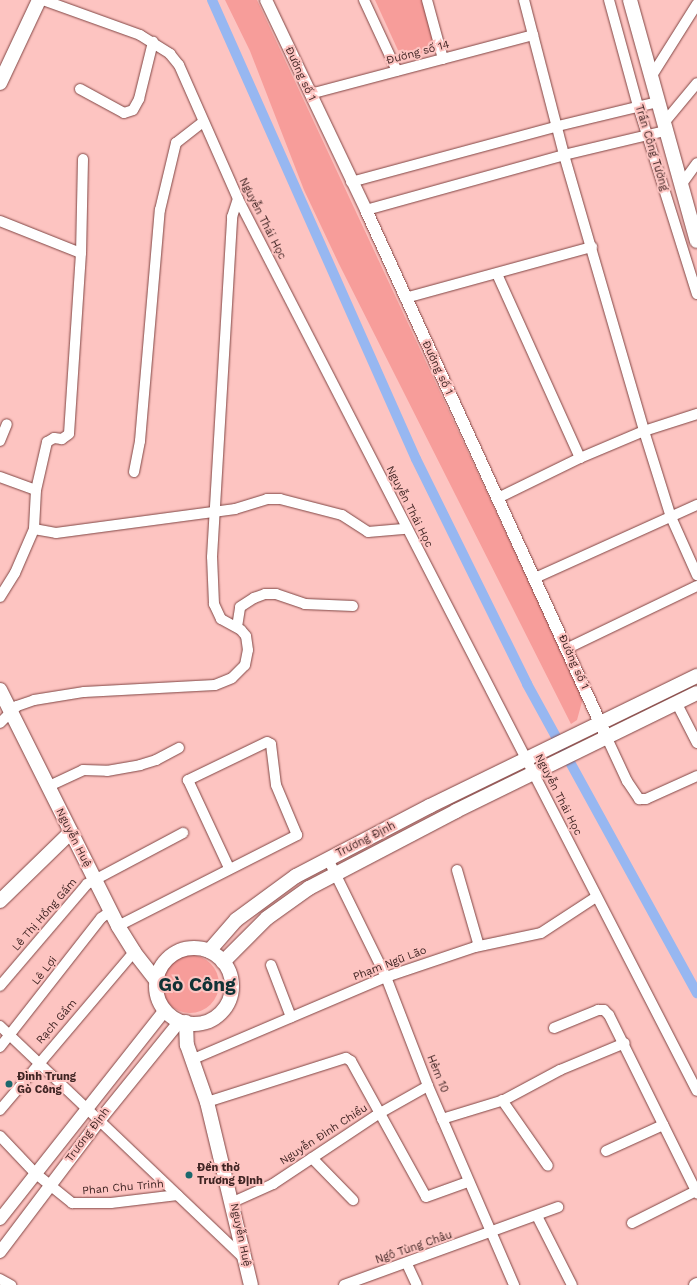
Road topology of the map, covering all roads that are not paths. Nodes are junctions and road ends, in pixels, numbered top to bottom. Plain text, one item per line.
1 (39, 0) edge
2 (43, 0) edge
3 (266, 0) edge
4 (364, 0) edge
5 (427, 0) edge
6 (524, 0) edge
7 (609, 0) edge
8 (630, 0) edge
9 (697, 4) edge
10 (533, 35) junction
11 (153, 42) junction
12 (444, 59) junction
13 (397, 71) junction
14 (651, 77) junction
15 (697, 83) edge
16 (0, 84) edge
17 (80, 89) dead end
18 (310, 94) junction
19 (658, 102) junction
20 (638, 106) junction
21 (203, 122) junction
22 (558, 126) junction
23 (664, 127) junction
24 (647, 135) junction
25 (564, 155) junction
26 (84, 159) dead end
27 (697, 163) edge
28 (351, 182) junction
29 (681, 185) junction
30 (238, 200) junction
31 (366, 210) junction
32 (0, 221) edge
33 (697, 241) edge
34 (592, 247) junction
35 (81, 253) junction
36 (497, 274) junction
37 (697, 294) edge
38 (405, 298) junction
39 (697, 414) edge
40 (7, 424) dead end
41 (644, 431) junction
42 (0, 441) edge
43 (580, 458) junction
44 (134, 472) dead end
45 (0, 477) edge
46 (36, 490) junction
47 (498, 498) junction
48 (697, 505) edge
49 (215, 512) junction
50 (671, 517) junction
51 (34, 529) junction
52 (406, 529) junction
53 (697, 575) edge
54 (535, 578) junction
55 (697, 586) edge
56 (0, 597) edge
57 (353, 606) dead end
58 (236, 627) junction
59 (568, 648) junction
60 (697, 676) edge
61 (0, 690) edge
62 (697, 693) edge
63 (676, 702) junction
64 (11, 713) junction
65 (600, 722) junction
66 (0, 723) edge
67 (606, 736) junction
68 (697, 743) edge
69 (179, 748) dead end
70 (527, 759) junction
71 (533, 773) junction
72 (697, 776) edge
73 (47, 787) junction
74 (71, 832) junction
75 (183, 833) dead end
76 (328, 859) junction
77 (229, 868) junction
78 (456, 870) dead end
79 (335, 874) junction
80 (94, 880) junction
81 (596, 897) junction
82 (0, 901) edge
83 (111, 911) junction
84 (118, 926) junction
85 (479, 946) junction
86 (209, 951) junction
87 (134, 952) junction
88 (223, 962) junction
89 (271, 965) dead end
90 (386, 977) junction
91 (156, 980) junction
92 (0, 986) edge
93 (165, 1010) junction
94 (291, 1017) junction
95 (183, 1022) junction
96 (0, 1026) edge
97 (554, 1028) dead end
98 (10, 1035) junction
99 (625, 1043) junction
100 (0, 1047) edge
101 (192, 1060) junction
102 (38, 1062) junction
103 (428, 1086) junction
104 (697, 1091) edge
105 (502, 1100) junction
106 (207, 1102) junction
107 (0, 1110) edge
108 (86, 1110) junction
109 (380, 1113) junction
110 (442, 1119) junction
111 (99, 1121) junction
112 (663, 1125) junction
113 (0, 1136) edge
114 (606, 1151) dead end
115 (312, 1158) junction
116 (548, 1166) dead end
117 (35, 1173) junction
118 (468, 1182) junction
119 (50, 1186) junction
120 (696, 1192) edge
121 (178, 1195) junction
122 (353, 1200) dead end
123 (233, 1202) junction
124 (558, 1206) dead end
125 (537, 1216) junction
126 (0, 1219) edge
127 (632, 1223) dead end
128 (491, 1233) junction
129 (0, 1252) edge
130 (244, 1258) junction
131 (407, 1264) junction
132 (0, 1279) edge
133 (11, 1285) edge
134 (251, 1285) edge
135 (344, 1285) edge
136 (417, 1285) edge
137 (514, 1285) edge
138 (572, 1285) edge

1 - 16 main road
2 - 11 street, Nguyễn Thái Học
3 - 18 street, Đường số 1
4 - 13 street
5 - 12 street
6 - 10 street
7 - 20 street, Trần Công Tường
8 - 14 main road, Trần Công Tường
9 - 14 street
10 - 12 street, Đường số 14
10 - 22 street
11 - 17 street
11 - 21 street, Nguyễn Thái Học
12 - 13 street, Đường số 14
13 - 18 street, Đường số 14
14 - 19 main road, Trần Công Tường
15 - 23 street
18 - 28 street, Đường số 1
19 - 20 street
19 - 23 main road, Trần Công Tường
20 - 22 street
20 - 24 street, Trần Công Tường
21 - 30 street, Nguyễn Thái Học
21 - 44 street
22 - 25 street
22 - 28 street
23 - 24 street
23 - 29 main road, Trần Công Tường
24 - 25 street
24 - 37 street, Trần Công Tường
25 - 31 street
25 - 34 street
26 - 35 street
27 - 29 street
28 - 31 street, Đường số 1
29 - 33 main road, Trần Công Tường
30 - 49 street
30 - 52 street, Nguyễn Thái Học
31 - 38 street, Đường số 1
32 - 35 street
34 - 36 street
34 - 41 street
35 - 46 street
36 - 38 street
36 - 43 street
38 - 47 street, Đường số 1
39 - 41 street
40 - 42 street
41 - 43 street
41 - 50 street
43 - 47 street
45 - 46 street
46 - 51 street
47 - 54 street, Đường số 1
48 - 50 street
49 - 51 street
49 - 52 street
49 - 58 street
50 - 53 street
50 - 54 street
51 - 56 street
52 - 70 street, Nguyễn Thái Học
54 - 59 street, Đường số 1
55 - 59 street
57 - 58 street
58 - 64 street
59 - 65 street, Đường số 1
60 - 65 main road
61 - 64 main road, Nguyễn Huệ
62 - 63 main road
63 - 67 main road
63 - 68 street
64 - 66 street
64 - 73 main road, Nguyễn Huệ
65 - 67 street, Đường số 1
65 - 70 main road, Trương Định
67 - 71 main road, Trương Định
67 - 72 street
69 - 73 street
70 - 71 street, Nguyễn Thái Học
70 - 76 main road, Trương Định
71 - 79 main road, Trương Định
71 - 81 street, Nguyễn Thái Học
73 - 74 main road, Nguyễn Huệ
74 - 80 main road, Nguyễn Huệ
74 - 82 main road
75 - 80 street, Lê Thị Hồng Gấm
76 - 79 street, Hẻm 10
76 - 86 main road, Trương Định
77 - 77 street
77 - 84 street
78 - 85 street
79 - 88 main road, Trương Định
79 - 90 street, Hẻm 10
80 - 83 main road, Nguyễn Huệ
80 - 92 street, Lê Thị Hồng Gấm
81 - 85 street, Phạm Ngũ Lão
81 - 104 street, Nguyễn Thái Học
83 - 84 main road, Nguyễn Huệ
83 - 98 street, Lê Lợi
84 - 87 main road, Nguyễn Huệ
85 - 90 street, Phạm Ngũ Lão
86 - 88 main road
86 - 91 main road
87 - 91 main road, Nguyễn Huệ
87 - 102 street, Rạch Gầm
88 - 95 main road
89 - 94 street
90 - 94 street, Phạm Ngũ Lão
90 - 103 street, Hẻm 10
91 - 93 main road
93 - 95 main road
93 - 108 street, Trương Định
94 - 101 street, Phạm Ngũ Lão
95 - 101 main road, Nguyễn Huệ
95 - 111 street, Trương Định
96 - 98 street
97 - 99 street
98 - 100 street, Lê Lợi
98 - 102 street
99 - 105 street
99 - 112 street
101 - 106 main road, Nguyễn Huệ
102 - 107 street, Rạch Gầm
102 - 108 street
103 - 109 street, Nguyễn Đình Chiểu
103 - 110 street, Hẻm 10
105 - 110 street
105 - 116 street
106 - 109 street
106 - 123 main road, Nguyễn Huệ
108 - 111 street
108 - 117 street, Trương Định
109 - 115 street, Nguyễn Đình Chiểu
109 - 118 street
110 - 118 street, Hẻm 10
111 - 119 street, Trương Định
111 - 121 street
112 - 114 street
112 - 120 street
113 - 117 street, Phan Chu Trinh
115 - 122 street
115 - 123 street, Nguyễn Đình Chiểu
117 - 119 street, Phan Chu Trinh
117 - 126 street, Trương Định
118 - 128 street, Hẻm 10
119 - 121 street, Phan Chu Trinh
119 - 129 street, Trương Định
120 - 127 street
121 - 130 street
123 - 130 main road, Nguyễn Huệ
124 - 125 street, Ngô Tùng Châu
125 - 128 street, Ngô Tùng Châu
125 - 138 street
128 - 131 street, Ngô Tùng Châu
128 - 137 street, Hẻm 10
130 - 134 main road, Nguyễn Huệ
131 - 135 street, Ngô Tùng Châu
131 - 136 street
132 - 133 street

